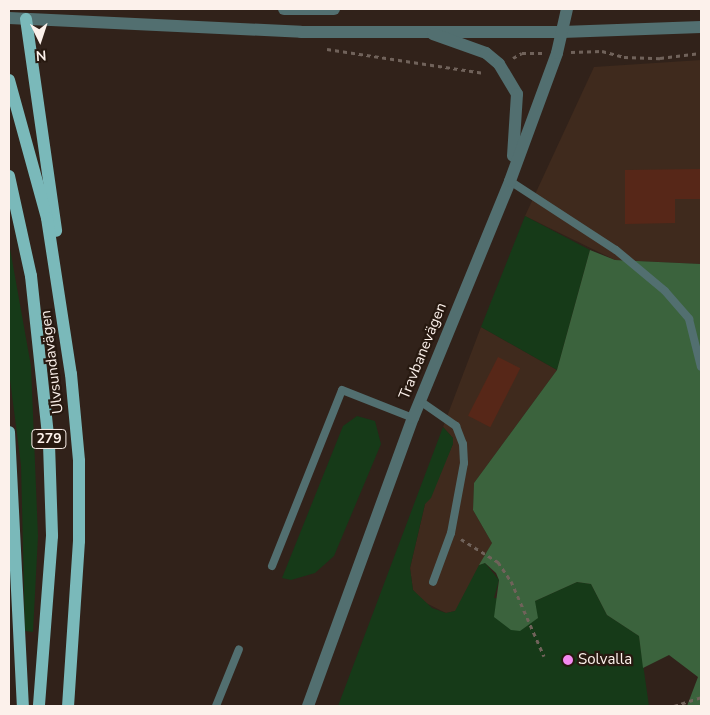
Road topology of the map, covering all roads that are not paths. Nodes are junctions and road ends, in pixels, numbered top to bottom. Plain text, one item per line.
1 (284, 9) edge
2 (334, 9) edge
3 (567, 9) edge
4 (26, 14) edge
5 (9, 18) edge
6 (701, 27) edge
7 (426, 32) junction
8 (562, 32) junction
9 (9, 80) edge
10 (9, 176) edge
11 (510, 181) junction
12 (66, 336) junction
13 (701, 367) edge
14 (420, 401) junction
15 (413, 418) junction
16 (9, 432) edge
17 (272, 566) dead end
18 (433, 582) dead end
19 (239, 649) dead end
20 (23, 706) edge
21 (40, 706) edge
22 (68, 706) edge
23 (216, 706) edge
24 (308, 706) edge

1 - 2 street
3 - 8 street, Travbanevägen
4 - 5 street
4 - 7 street
4 - 12 main road
6 - 8 street
7 - 8 street
7 - 11 street
8 - 11 street, Travbanevägen
9 - 12 main road, Ulvsundavägen / 279
10 - 21 main road, Ulvsundavägen / 279
11 - 13 lane
11 - 14 street, Travbanevägen
12 - 22 main road, Ulvsundavägen / 279
14 - 15 street, Travbanevägen
14 - 18 lane
15 - 17 lane
15 - 24 street, Travbanevägen
16 - 20 main road
19 - 23 lane

